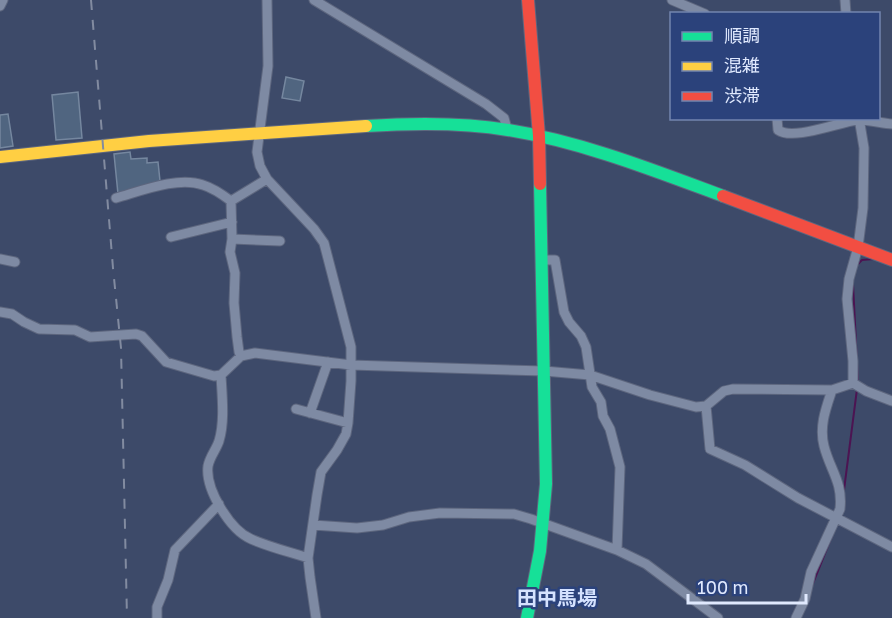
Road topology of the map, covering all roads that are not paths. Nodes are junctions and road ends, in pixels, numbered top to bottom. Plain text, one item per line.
1 (3, 0) edge
2 (267, 0) edge
3 (314, 0) edge
4 (528, 0) edge
5 (672, 0) edge
6 (0, 6) edge
7 (700, 12) edge
8 (777, 120) edge
9 (855, 120) edge
10 (859, 120) edge
11 (866, 120) edge
12 (892, 124) edge
13 (507, 129) junction
14 (258, 133) junction
15 (539, 135) junction
16 (0, 157) edge
17 (267, 179) junction
18 (116, 198) dead end
19 (231, 201) junction
20 (232, 222) junction
21 (171, 237) dead end
22 (232, 239) junction
23 (280, 241) dead end
24 (858, 247) junction
25 (0, 260) edge
26 (542, 260) junction
27 (892, 260) edge
28 (15, 262) dead end
29 (0, 312) edge
30 (241, 356) junction
31 (328, 362) junction
32 (351, 365) junction
33 (544, 371) junction
34 (222, 375) junction
35 (590, 375) junction
36 (853, 383) junction
37 (832, 390) junction
38 (892, 401) edge
39 (706, 406) junction
40 (296, 409) dead end
41 (310, 413) junction
42 (348, 423) junction
43 (219, 504) junction
44 (836, 518) junction
45 (544, 524) junction
46 (313, 525) junction
47 (892, 547) edge
48 (617, 550) junction
49 (308, 558) junction
50 (157, 618) edge
51 (316, 618) edge
52 (527, 618) edge
53 (718, 618) edge
54 (796, 618) edge

1 - 6 street
2 - 14 street
3 - 13 street
4 - 15 street
5 - 7 street
8 - 9 street
10 - 24 street
11 - 12 street
13 - 14 street
13 - 15 street
14 - 16 street
14 - 17 street
15 - 24 street
15 - 26 street
17 - 19 street
17 - 32 street
18 - 19 street
19 - 20 street
20 - 21 street
20 - 22 street
22 - 23 street
22 - 30 street
24 - 27 street
24 - 36 street
25 - 28 street
26 - 33 street
26 - 35 street
29 - 34 street
30 - 31 street
30 - 34 street
31 - 32 street
31 - 41 street
32 - 33 street
32 - 42 street
33 - 35 street
33 - 45 street
34 - 43 street
35 - 39 street
35 - 48 street
36 - 37 street
36 - 38 street
37 - 39 street
37 - 44 street
39 - 44 street
40 - 41 street
41 - 42 street
42 - 46 street
43 - 49 street
43 - 50 street
44 - 47 street
44 - 54 street
45 - 46 street
45 - 48 street
45 - 52 street
46 - 49 street
48 - 53 street
49 - 51 street

